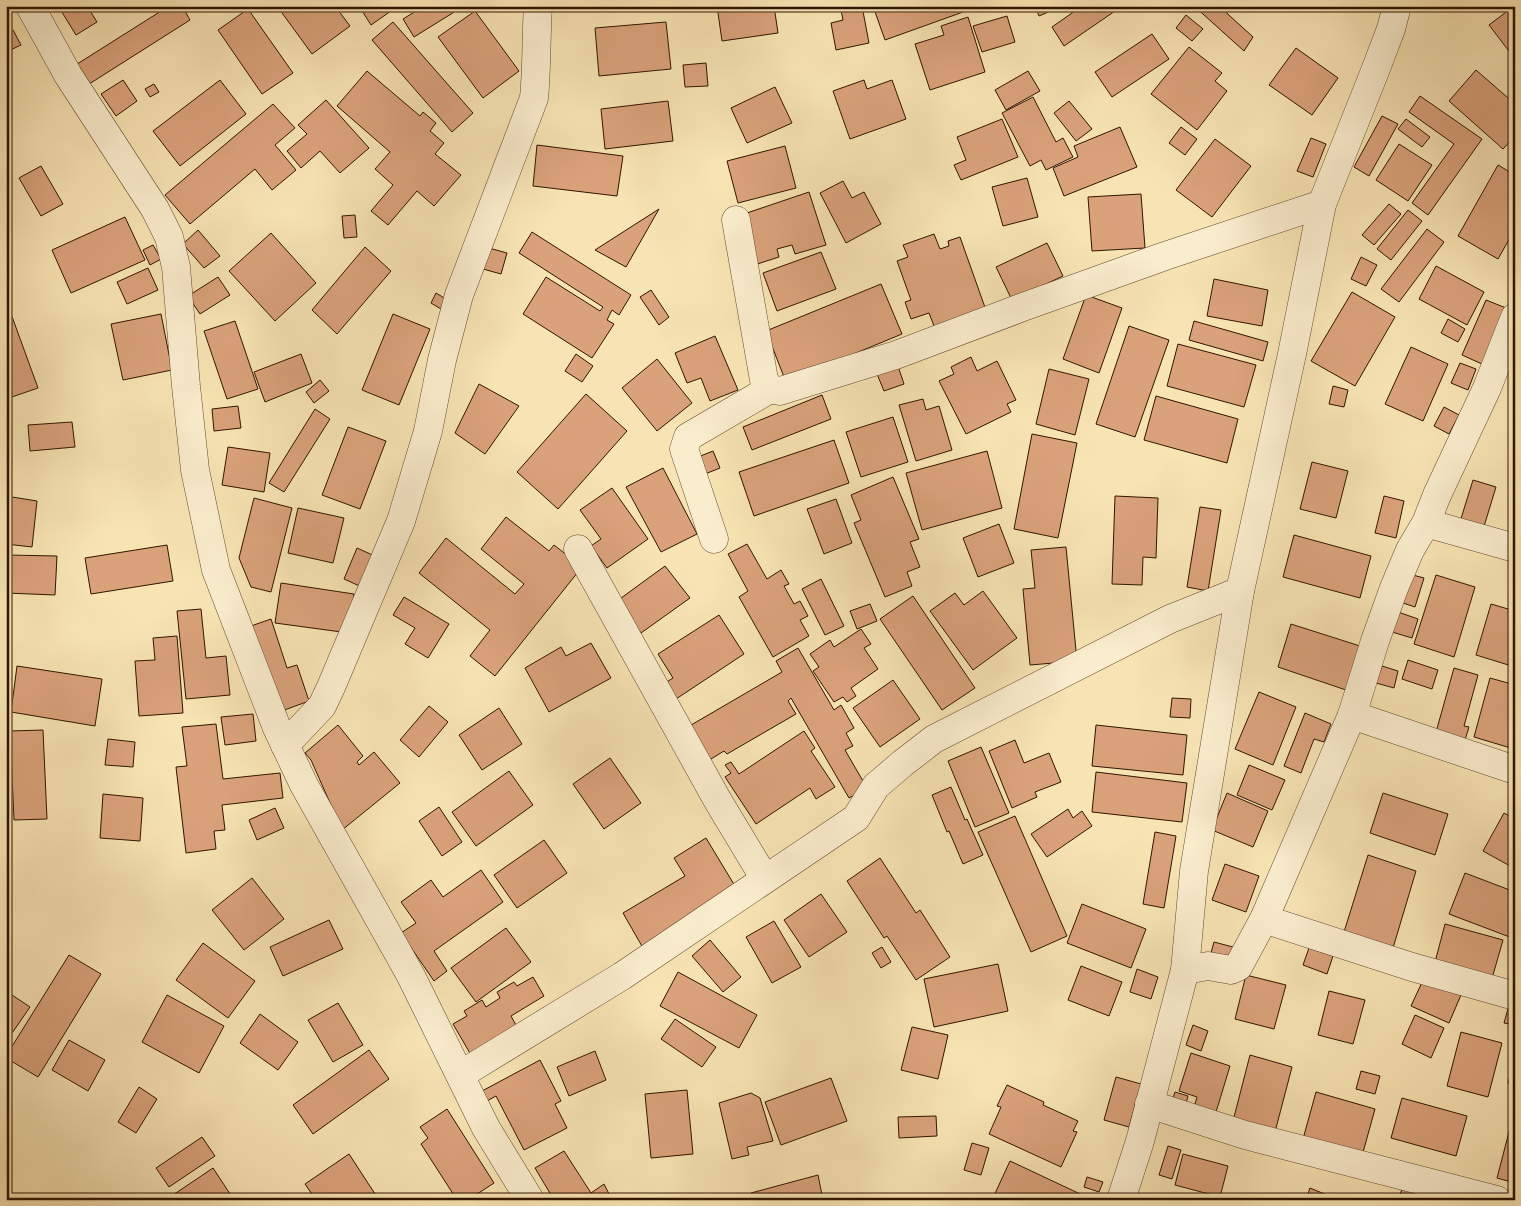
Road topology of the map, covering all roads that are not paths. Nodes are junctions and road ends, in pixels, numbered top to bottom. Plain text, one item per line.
1 (30, 6) edge
2 (538, 6) edge
3 (1397, 6) edge
4 (1322, 204) junction
5 (736, 220) dead end
6 (1515, 317) edge
7 (1510, 345) edge
8 (770, 389) junction
9 (1426, 523) junction
10 (714, 539) dead end
11 (1515, 548) edge
12 (578, 549) dead end
13 (1240, 591) junction
14 (1352, 715) junction
15 (285, 745) junction
16 (1515, 770) edge
17 (765, 879) junction
18 (1264, 919) junction
19 (1185, 970) junction
20 (1515, 996) edge
21 (460, 1075) junction
22 (1150, 1104) junction
23 (530, 1200) edge
24 (1121, 1200) edge
25 (1497, 1200) edge

1 - 15 street
2 - 15 street
3 - 4 street
4 - 8 street
4 - 13 street
5 - 8 street
6 - 7 street
7 - 9 street
8 - 10 street
9 - 11 street
9 - 14 street
12 - 17 street
13 - 17 street
13 - 19 street
14 - 16 street
14 - 18 street
15 - 21 street
17 - 21 street
18 - 19 street
18 - 20 street
19 - 22 street
21 - 23 street
22 - 24 street
22 - 25 street

